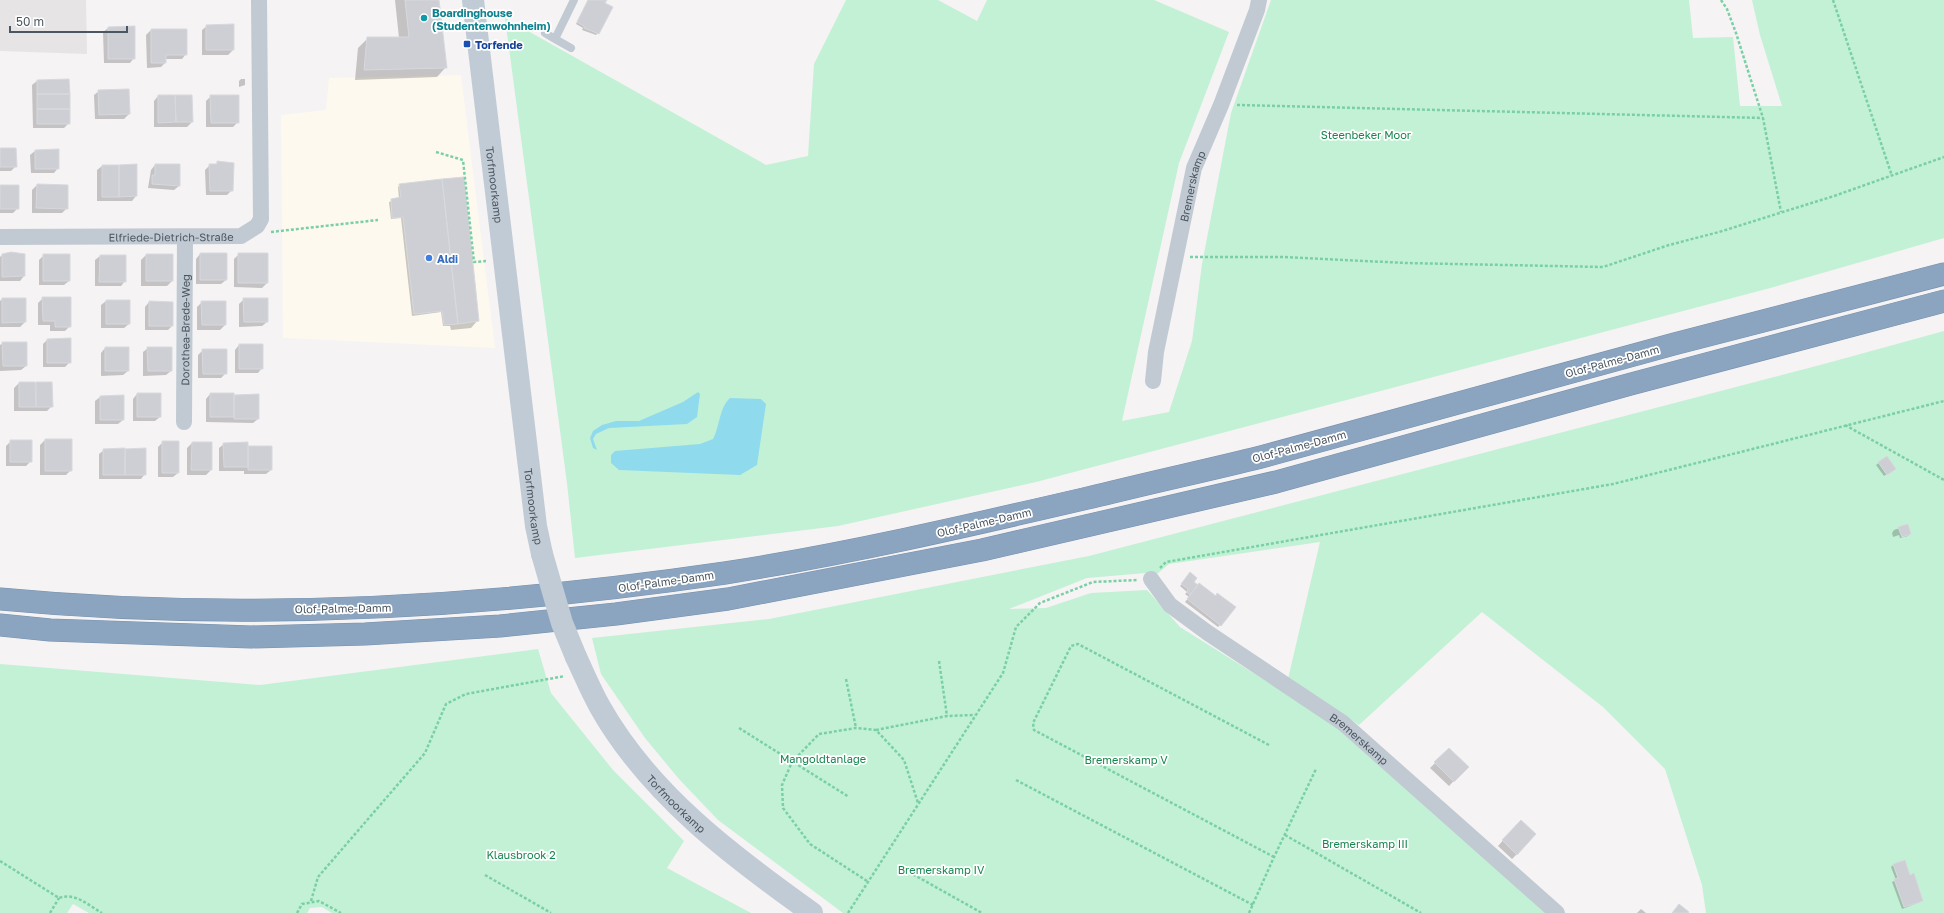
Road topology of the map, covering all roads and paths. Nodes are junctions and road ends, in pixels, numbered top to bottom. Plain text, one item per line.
1 (259, 0) edge
2 (473, 0) edge
3 (574, 0) edge
4 (1259, 0) edge
5 (1721, 0) edge
6 (1833, 0) edge
7 (545, 33) dead end
8 (555, 39) junction
9 (571, 48) dead end
10 (1222, 104) junction
11 (1763, 118) junction
12 (436, 152) dead end
13 (1944, 157) edge
14 (1892, 176) junction
15 (1781, 212) junction
16 (378, 220) dead end
17 (257, 226) junction
18 (0, 237) edge
19 (184, 237) junction
20 (1176, 257) junction
21 (487, 260) dead end
22 (1944, 274) edge
23 (1944, 301) edge
24 (1154, 381) dead end
25 (1944, 401) edge
26 (184, 422) dead end
27 (1845, 425) junction
28 (1944, 480) edge
29 (1151, 579) junction
30 (0, 599) edge
31 (0, 625) edge
32 (938, 661) dead end
33 (573, 666) junction
34 (846, 680) dead end
35 (976, 715) junction
36 (947, 716) junction
37 (739, 728) dead end
38 (856, 728) junction
39 (876, 730) junction
40 (1269, 744) dead end
41 (792, 762) junction
42 (1316, 769) dead end
43 (1016, 780) dead end
44 (849, 797) dead end
45 (918, 803) junction
46 (1285, 835) junction
47 (1274, 857) junction
48 (0, 861) edge
49 (900, 867) dead end
50 (485, 875) dead end
51 (867, 881) junction
52 (59, 898) junction
53 (311, 901) junction
54 (1253, 905) junction
55 (50, 913) edge
56 (102, 913) edge
57 (297, 913) edge
58 (341, 913) edge
59 (551, 913) edge
60 (812, 913) edge
61 (848, 913) edge
62 (982, 913) edge
63 (1249, 913) edge
64 (1421, 913) edge
65 (1556, 913) edge

1 - 17 street
2 - 33 street, Torfmoorkamp, bridge
3 - 8 lane
4 - 10 street, Bremerskamp
5 - 11 path
6 - 14 path
7 - 8 lane
8 - 9 lane
10 - 11 path
10 - 20 street, Bremerskamp
11 - 15 path
12 - 21 path
13 - 14 path
14 - 15 path
15 - 20 path
16 - 17 path
17 - 19 street, Elfriede-Dietrich-Straße
18 - 19 street, Elfriede-Dietrich-Straße
19 - 26 street, Dorothea-Brede-Weg
20 - 24 street, Bremerskamp
22 - 30 highway, Olof-Palme-Damm
23 - 31 highway
25 - 27 path
27 - 28 path
27 - 29 path
29 - 35 path
29 - 65 street, Bremerskamp
32 - 36 path
33 - 53 path
33 - 60 street, Torfmoorkamp
34 - 38 path
35 - 36 path
35 - 45 path
36 - 39 path
37 - 41 path
38 - 39 path
38 - 41 path
39 - 45 path
40 - 47 path
41 - 44 path
41 - 51 path
42 - 46 path
43 - 54 path
45 - 51 path
46 - 47 path
46 - 64 path
47 - 54 path
48 - 52 path
49 - 62 path
50 - 59 path
51 - 61 path
52 - 55 path
52 - 56 path
53 - 57 path
53 - 58 path
54 - 63 path

